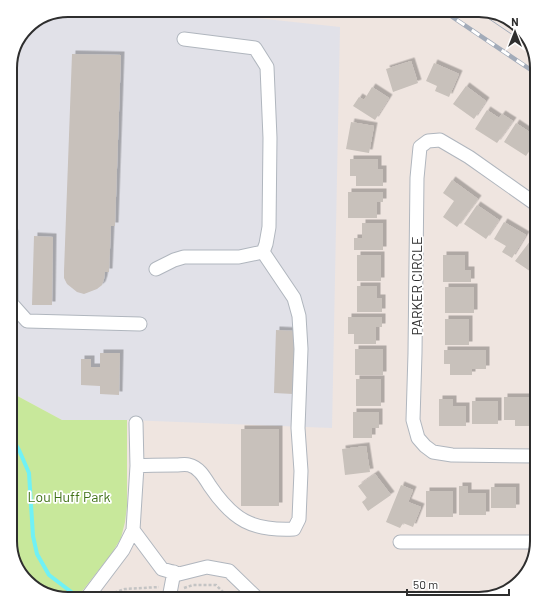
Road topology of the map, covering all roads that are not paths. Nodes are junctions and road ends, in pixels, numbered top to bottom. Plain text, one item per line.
1 (184, 39) dead end
2 (530, 200) edge
3 (263, 252) junction
4 (156, 270) dead end
5 (17, 310) edge
6 (140, 324) dead end
7 (136, 423) dead end
8 (530, 456) edge
9 (137, 466) junction
10 (133, 530) junction
11 (400, 542) dead end
12 (530, 542) edge
13 (174, 572) junction
14 (91, 592) edge
15 (170, 592) edge
16 (251, 592) edge

1 - 3 street
2 - 8 street, PARKER CIRCLE
3 - 4 street
3 - 9 street
5 - 6 street
7 - 9 street
9 - 10 street
10 - 13 street
10 - 14 street
11 - 12 street
13 - 15 street
13 - 16 street

